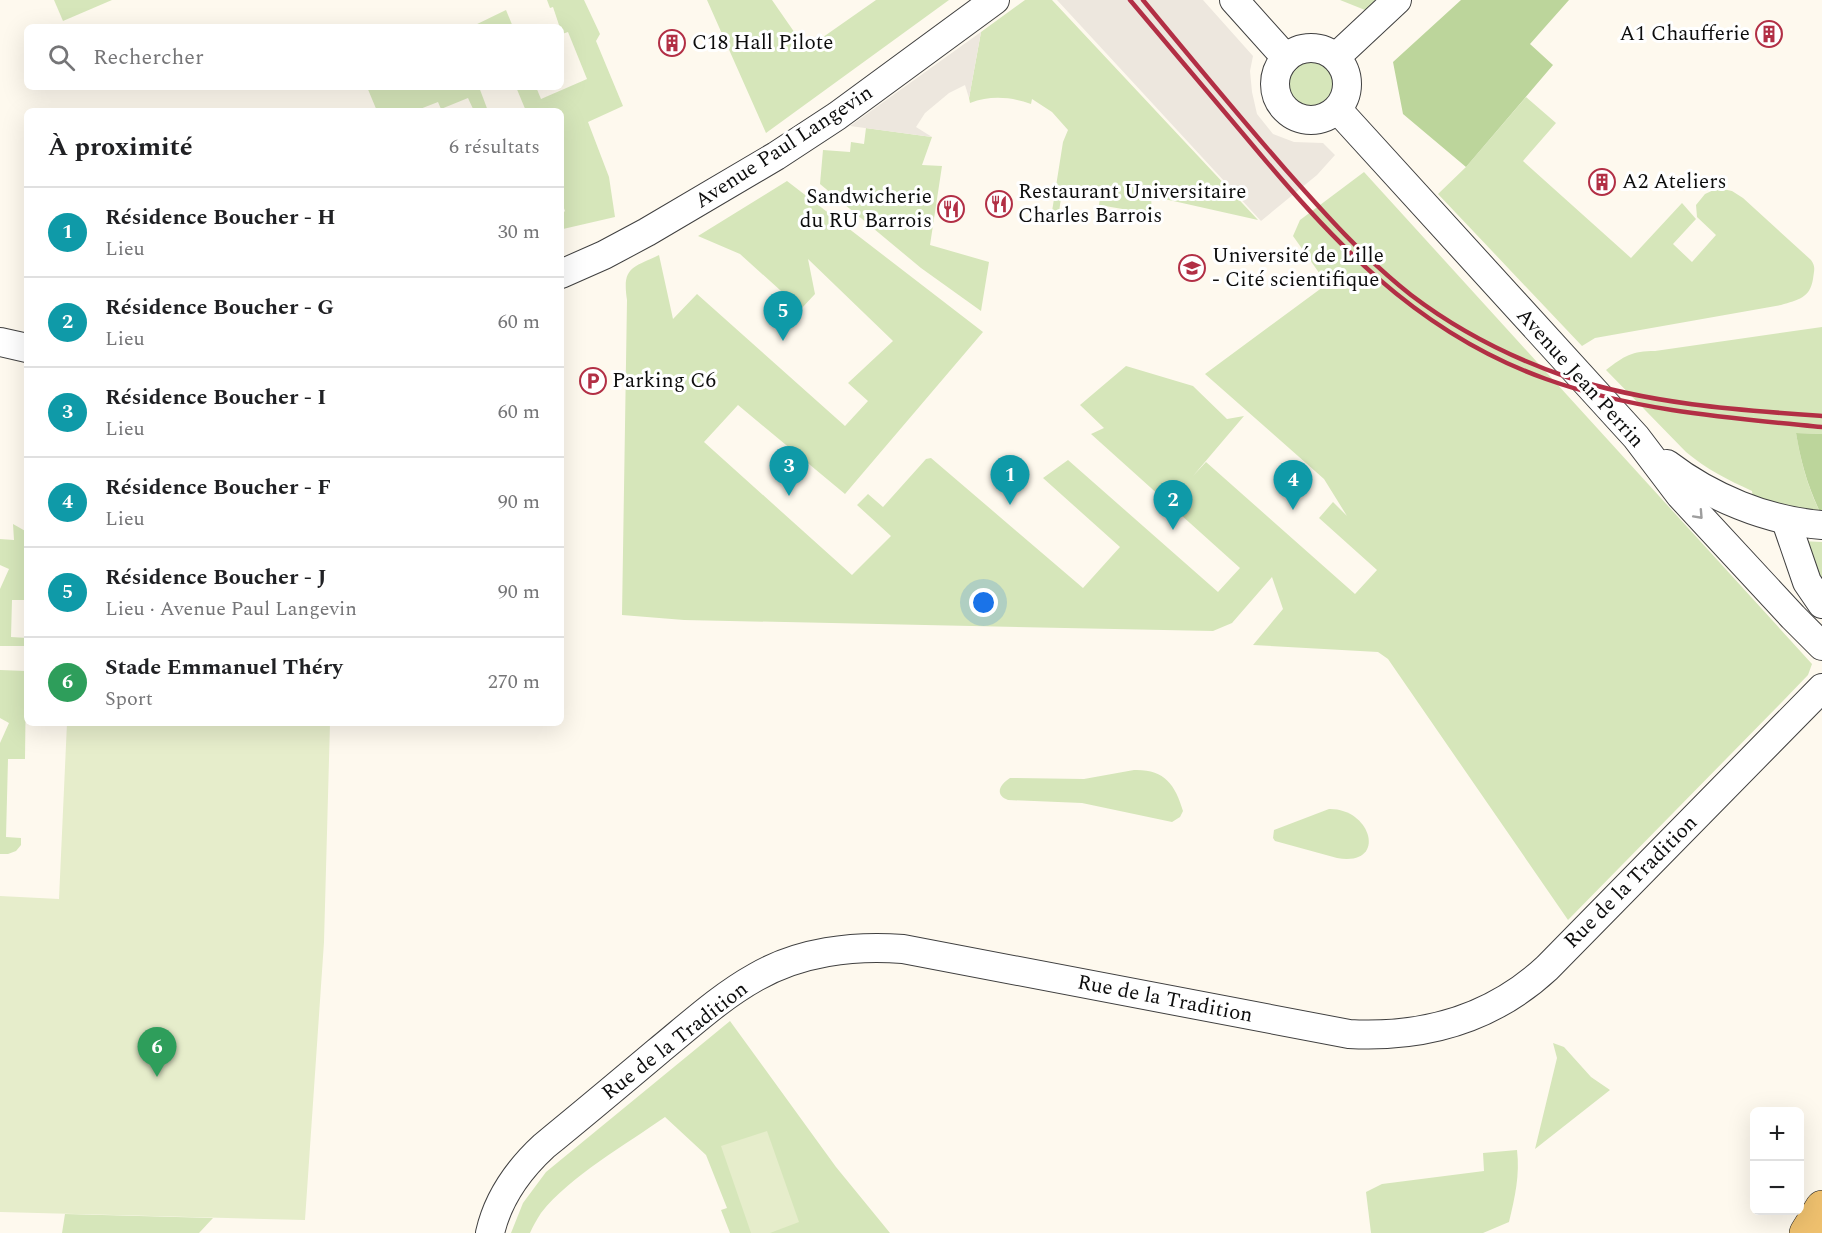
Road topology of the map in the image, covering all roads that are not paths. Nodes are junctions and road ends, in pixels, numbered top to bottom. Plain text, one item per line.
1 (995, 0) edge
2 (1234, 0) edge
3 (1397, 0) edge
4 (1336, 57) junction
5 (1286, 58) junction
6 (1338, 110) junction
7 (564, 273) edge
8 (0, 342) edge
9 (24, 347) edge
10 (1636, 437) junction
11 (1786, 521) junction
12 (1822, 525) edge
13 (1815, 593) edge
14 (1822, 626) edge
15 (1822, 646) edge
16 (1822, 688) edge
17 (1822, 1207) edge
18 (490, 1233) edge
19 (1806, 1233) edge

1 - 7 street, Avenue Paul Langevin
2 - 5 street
3 - 4 street
4 - 5 street
4 - 6 street
5 - 6 street
6 - 10 street, Avenue Jean Perrin
8 - 9 street
10 - 11 street
10 -> 15 street, Avenue Jean Perrin
11 - 12 street
11 - 13 street
13 - 14 street
16 - 18 street, Rue de la Tradition
17 - 19 main road

